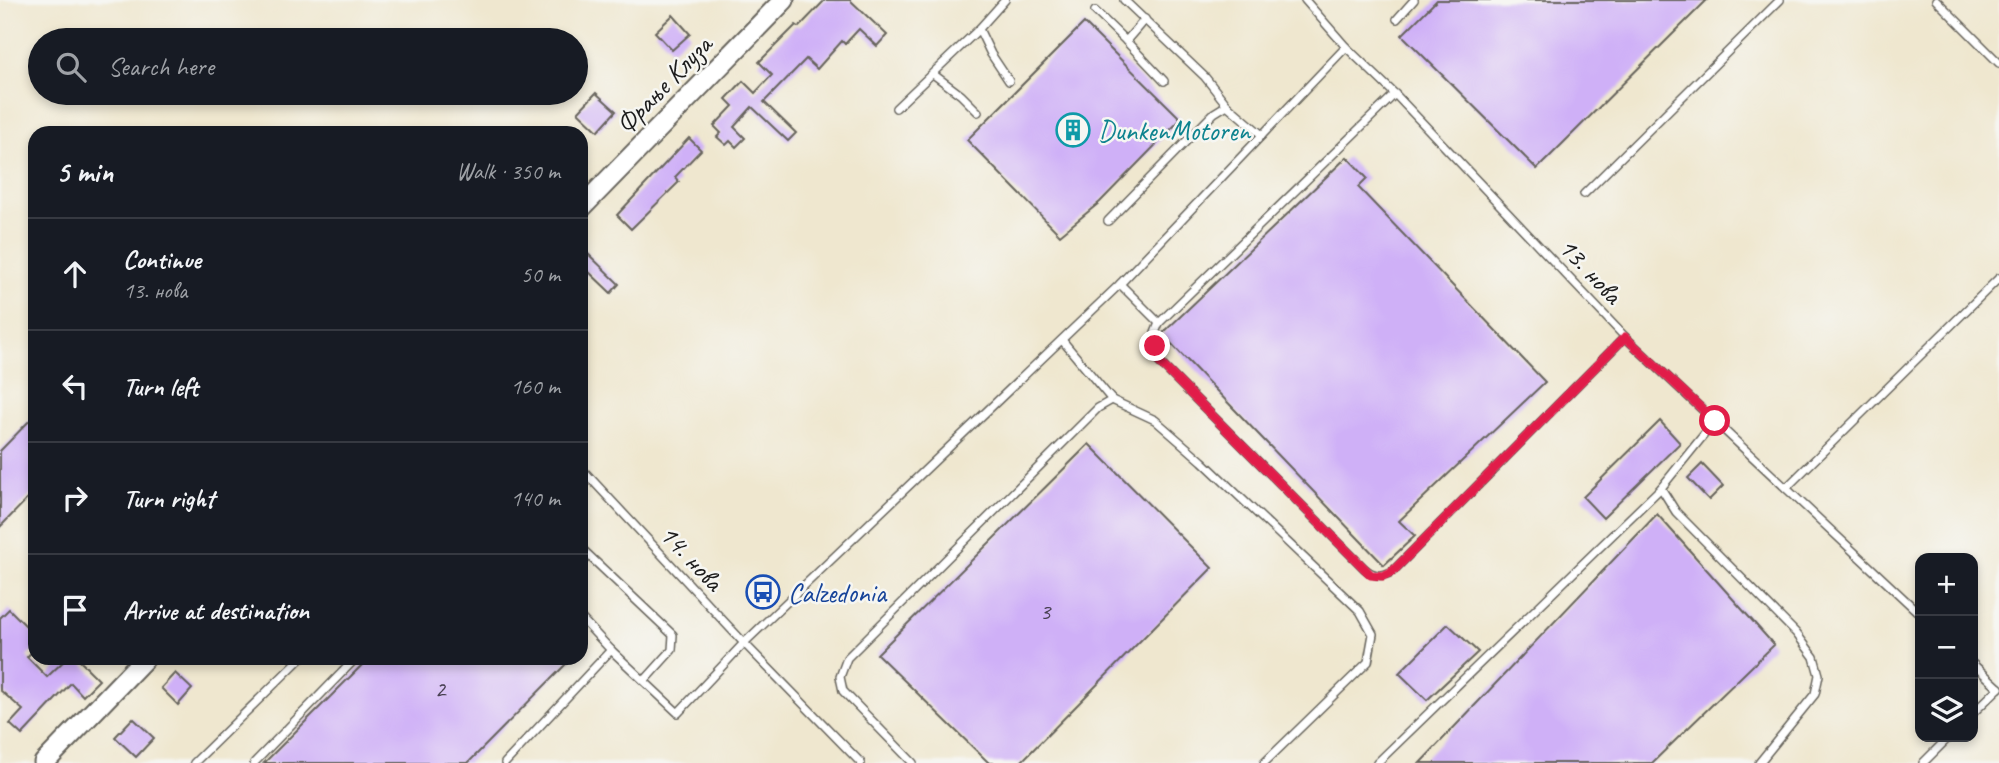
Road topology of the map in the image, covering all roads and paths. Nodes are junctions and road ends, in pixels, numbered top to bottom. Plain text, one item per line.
1 (784, 0) edge
2 (1005, 0) edge
3 (1124, 0) edge
4 (1305, 0) edge
5 (1414, 0) edge
6 (1780, 0) edge
7 (1936, 0) edge
8 (1095, 11) dead end
9 (1145, 19) junction
10 (1396, 19) dead end
11 (979, 29) junction
12 (1126, 41) junction
13 (1346, 47) junction
14 (1999, 63) edge
15 (933, 74) junction
16 (1009, 81) dead end
17 (1164, 81) dead end
18 (1395, 94) junction
19 (1227, 106) junction
20 (896, 108) dead end
21 (978, 112) dead end
22 (1262, 135) junction
23 (1584, 194) dead end
24 (588, 201) edge
25 (1108, 221) dead end
26 (1999, 278) edge
27 (1120, 285) junction
28 (1159, 323) junction
29 (1625, 337) junction
30 (1062, 340) junction
31 (1112, 400) junction
32 (1715, 421) junction
33 (588, 476) edge
34 (1661, 488) junction
35 (1786, 488) junction
36 (588, 555) edge
37 (1915, 609) edge
38 (588, 625) edge
39 (744, 643) junction
40 (611, 649) junction
41 (138, 665) edge
42 (294, 665) edge
43 (349, 665) edge
44 (1978, 669) edge
45 (644, 681) junction
46 (1999, 688) edge
47 (1978, 708) edge
48 (1944, 742) edge
49 (44, 763) edge
50 (194, 763) edge
51 (254, 763) edge
52 (505, 763) edge
53 (861, 763) edge
54 (913, 763) edge
55 (1264, 763) edge
56 (1377, 763) edge
57 (1759, 763) edge
58 (1923, 763) edge

1 - 24 main road, Фрање Клуза
2 - 11 lane
3 - 9 lane
4 - 13 lane, 13. нова
5 - 10 lane
6 - 23 lane
7 - 14 lane
8 - 12 lane
9 - 12 lane
9 - 19 lane
11 - 15 lane
11 - 16 lane
12 - 17 lane
13 - 18 lane, 13. нова
13 - 22 lane
15 - 20 lane
15 - 21 lane
18 - 28 lane
18 - 29 lane, 13. нова
19 - 22 lane
19 - 25 lane
22 - 27 lane
26 - 35 lane
27 - 28 lane
27 - 30 lane
28 - 29 lane
29 - 32 lane, 13. нова
30 - 31 lane
30 - 39 lane
31 - 54 lane
31 - 55 lane
32 - 34 lane
32 - 35 lane, 13. нова
33 - 39 lane, 14. нова
34 - 56 lane
34 - 57 lane
35 - 37 lane, 13. нова
36 - 45 lane
38 - 40 lane
39 - 45 lane
39 - 53 lane, 14. нова
40 - 45 lane
40 - 52 lane
41 - 49 main road
42 - 50 lane
43 - 51 lane
44 - 46 lane
46 - 47 lane
48 - 58 lane

